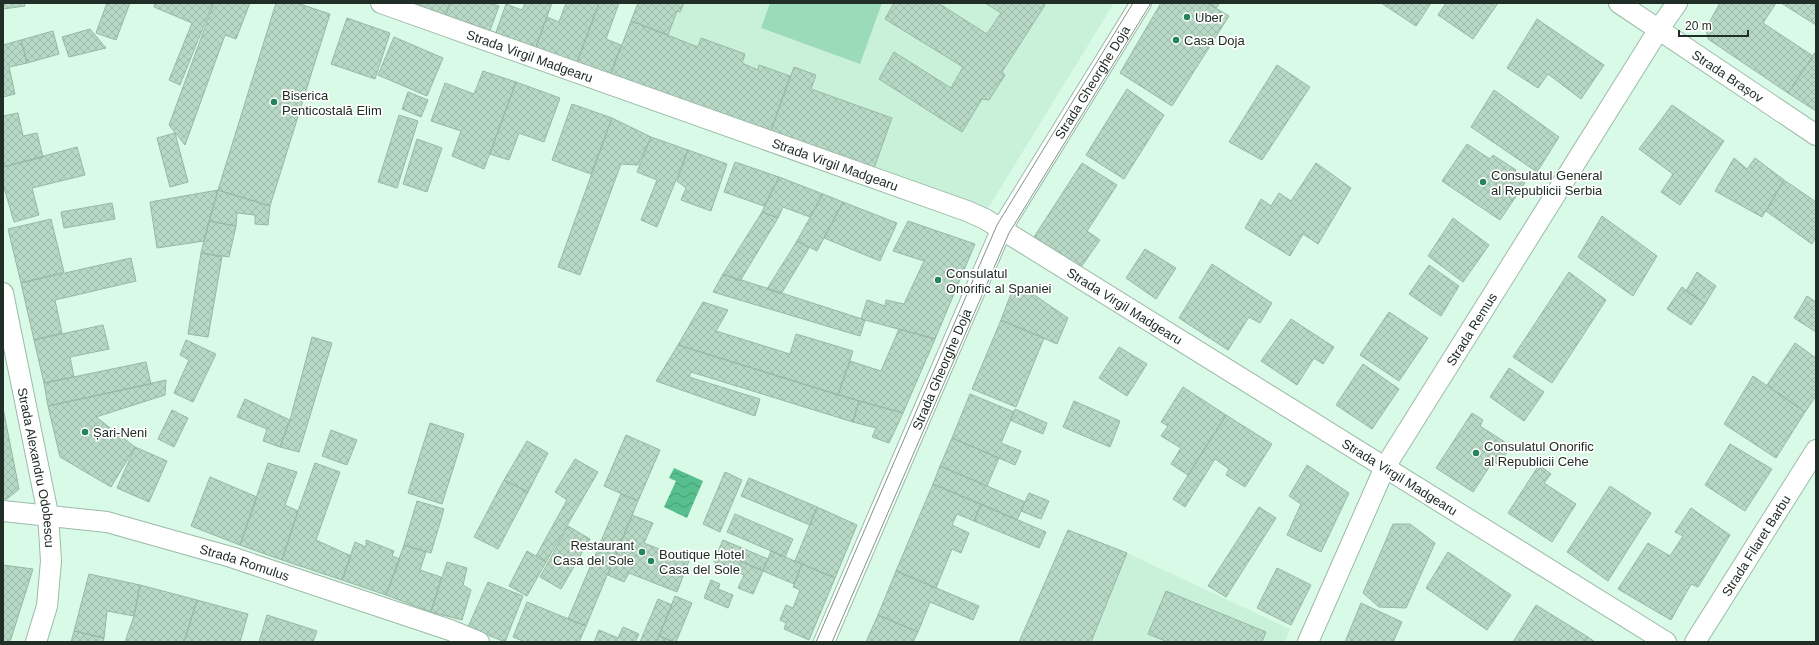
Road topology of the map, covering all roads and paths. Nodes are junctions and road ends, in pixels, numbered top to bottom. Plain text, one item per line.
1 (381, 3) edge
2 (1141, 3) edge
3 (1619, 3) edge
4 (1676, 3) edge
5 (1659, 29) junction
6 (1816, 135) edge
7 (1002, 228) junction
8 (3, 293) edge
9 (1816, 450) edge
10 (1385, 467) junction
11 (3, 511) edge
12 (48, 514) junction
13 (448, 636) edge
14 (36, 642) edge
15 (479, 642) edge
16 (824, 642) edge
17 (1308, 642) edge
18 (1666, 642) edge
19 (1695, 642) edge

1 - 7 street, Strada Virgil Madgearu
2 - 7 street, Strada Gheorghe Doja
3 - 5 street, Strada Brașov
4 - 5 street, Strada Remus
5 - 6 street, Strada Brașov
5 - 10 street, Strada Remus
7 - 10 street, Strada Virgil Madgearu
7 - 16 street, Strada Gheorghe Doja
8 - 12 street, Strada Alexandru Odobescu
9 - 19 street, Strada Filaret Barbu
10 - 17 street, Strada Remus
10 - 18 street, Strada Virgil Madgearu
11 - 12 street, Strada Romulus
12 - 13 street, Strada Romulus
12 - 14 street, Strada Alexandru Odobescu
13 - 15 street, Strada Romulus

